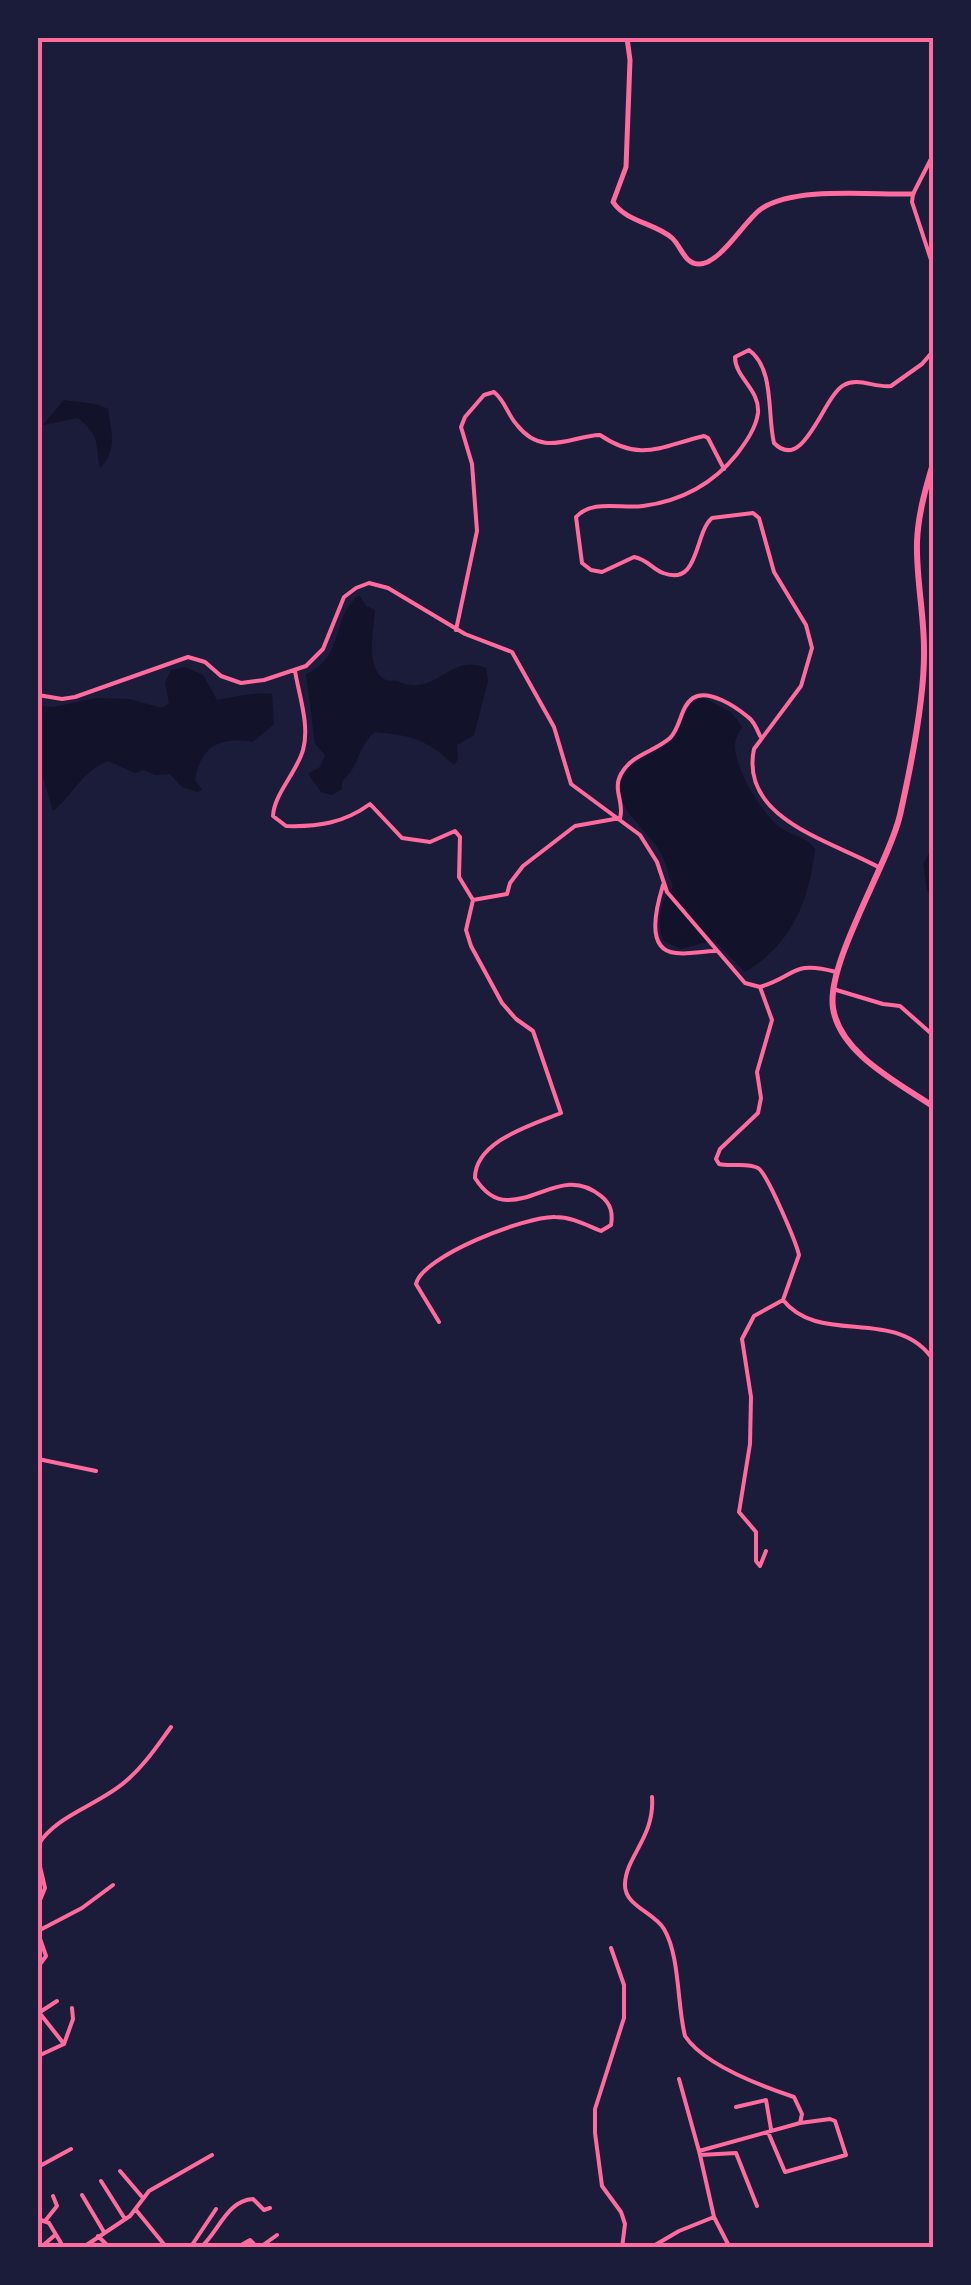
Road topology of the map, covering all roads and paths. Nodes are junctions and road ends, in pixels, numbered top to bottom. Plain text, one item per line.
1 (627, 38) edge
2 (934, 152) edge
3 (913, 194) junction
4 (934, 270) edge
5 (934, 350) edge
6 (934, 460) edge
7 (724, 470) junction
8 (456, 630) junction
9 (294, 670) junction
10 (38, 695) edge
11 (761, 738) junction
12 (620, 818) junction
13 (880, 868) junction
14 (663, 884) junction
15 (473, 900) junction
16 (716, 952) junction
17 (836, 972) junction
18 (760, 988) junction
19 (833, 988) junction
20 (934, 1036) edge
21 (934, 1107) edge
22 (783, 1300) junction
23 (439, 1322) dead end
24 (934, 1360) edge
25 (38, 1459) edge
26 (96, 1471) dead end
27 (766, 1551) dead end
28 (171, 1727) dead end
29 (652, 1796) dead end
30 (38, 1845) edge
31 (38, 1858) edge
32 (113, 1886) dead end
33 (38, 1905) edge
34 (38, 1932) edge
35 (611, 1948) dead end
36 (38, 1966) edge
37 (57, 2001) dead end
38 (72, 2008) dead end
39 (38, 2012) edge
40 (64, 2044) junction
41 (38, 2056) edge
42 (679, 2079) dead end
43 (736, 2108) dead end
44 (800, 2123) junction
45 (770, 2132) junction
46 (71, 2149) dead end
47 (699, 2153) junction
48 (212, 2155) dead end
49 (38, 2168) edge
50 (120, 2171) dead end
51 (101, 2181) dead end
52 (82, 2195) dead end
53 (54, 2196) dead end
54 (143, 2198) junction
55 (757, 2206) dead end
56 (270, 2208) dead end
57 (216, 2209) dead end
58 (136, 2210) junction
59 (125, 2218) junction
60 (714, 2218) junction
61 (40, 2223) edge
62 (104, 2232) junction
63 (56, 2234) junction
64 (278, 2235) dead end
65 (98, 2236) junction
66 (202, 2246) edge
67 (40, 2248) edge
68 (64, 2248) edge
69 (82, 2248) edge
70 (110, 2248) edge
71 (167, 2248) edge
72 (190, 2248) edge
73 (211, 2248) edge
74 (236, 2248) edge
75 (259, 2248) edge
76 (622, 2248) edge
77 (650, 2248) edge
78 (724, 2248) edge

1 - 3 street
2 - 3 street
3 - 4 street
5 - 7 street
6 - 13 main road
7 - 8 street
7 - 11 street
8 - 9 street
8 - 12 street
9 - 10 street
9 - 15 street
11 - 12 street
11 - 13 street
12 - 14 street
12 - 15 street
13 - 17 main road
14 - 16 street
14 - 16 street
15 - 23 street
16 - 18 street
17 - 18 street
17 - 19 main road
18 - 22 street
19 - 20 street
19 - 21 main road
22 - 24 street
22 - 27 street
25 - 26 street
28 - 30 street
29 - 44 street
31 - 33 street
32 - 34 street
34 - 36 street
35 - 76 street
37 - 39 street
38 - 40 street
39 - 40 street
40 - 41 street
42 - 47 street
43 - 45 street
44 - 45 street
44 - 45 street
45 - 47 street
46 - 49 street
47 - 55 street
47 - 60 street
48 - 54 street
50 - 54 street
51 - 59 street
52 - 62 street
53 - 61 street
54 - 58 street
56 - 66 street
57 - 72 street
58 - 59 street
58 - 71 street
59 - 62 street
60 - 77 street
60 - 78 street
61 - 63 street
62 - 65 street
63 - 67 street
63 - 68 street
64 - 75 street
65 - 69 street
65 - 70 street
66 - 73 street
74 - 75 street

